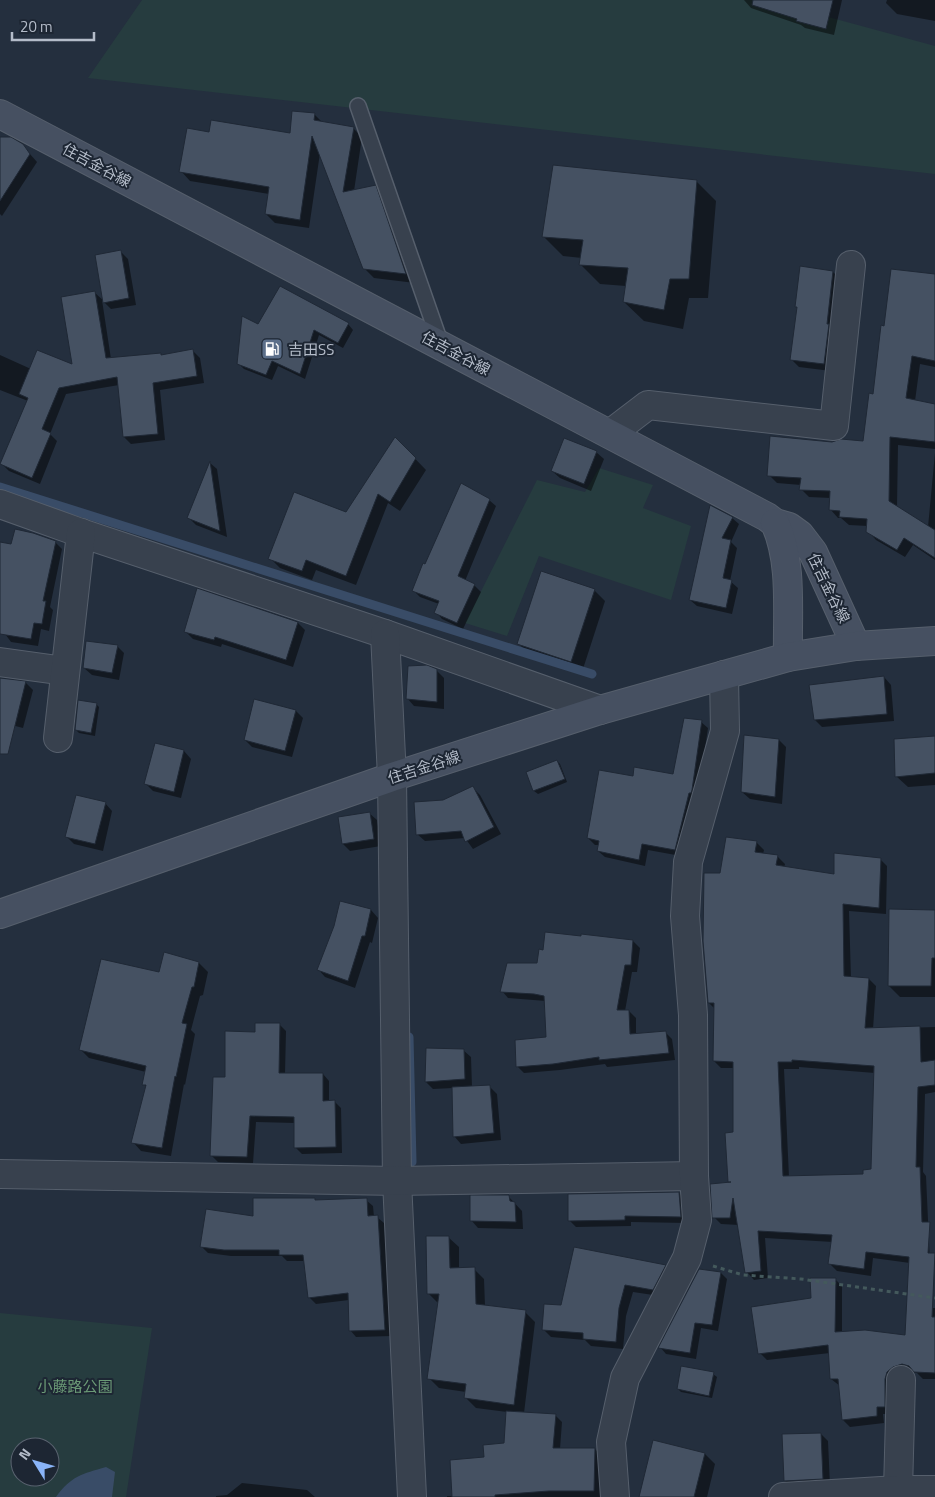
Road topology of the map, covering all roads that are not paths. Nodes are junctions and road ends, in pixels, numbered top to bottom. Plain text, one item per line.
1 (358, 106) dead end
2 (0, 114) edge
3 (851, 265) dead end
4 (441, 345) junction
5 (610, 434) junction
6 (0, 504) edge
7 (775, 523) junction
8 (81, 533) junction
9 (385, 634) junction
10 (935, 641) edge
11 (856, 646) junction
12 (788, 657) junction
13 (0, 662) edge
14 (65, 672) junction
15 (724, 675) junction
16 (600, 710) junction
17 (58, 738) dead end
18 (392, 777) junction
19 (0, 914) edge
20 (0, 1174) edge
21 (694, 1176) junction
22 (397, 1181) junction
23 (901, 1380) dead end
24 (898, 1490) junction
25 (935, 1490) edge
26 (412, 1497) edge
27 (615, 1497) edge
28 (783, 1497) edge

1 - 4 lane
2 - 4 main road, 住吉金谷線
3 - 5 street
4 - 5 main road, 住吉金谷線
5 - 7 main road, 住吉金谷線
6 - 8 street
7 - 11 main road, 住吉金谷線
7 - 12 main road
8 - 9 street
8 - 14 street
9 - 16 street
9 - 18 street
10 - 11 main road, 住吉金谷線
11 - 12 main road, 住吉金谷線
12 - 15 main road, 住吉金谷線
13 - 14 street
14 - 17 street
15 - 16 main road, 住吉金谷線
15 - 21 street
16 - 18 main road, 住吉金谷線
18 - 19 main road, 住吉金谷線
18 - 22 street
20 - 22 street
21 - 22 street
21 - 27 street
22 - 26 street
23 - 24 street
24 - 25 street
24 - 28 street

